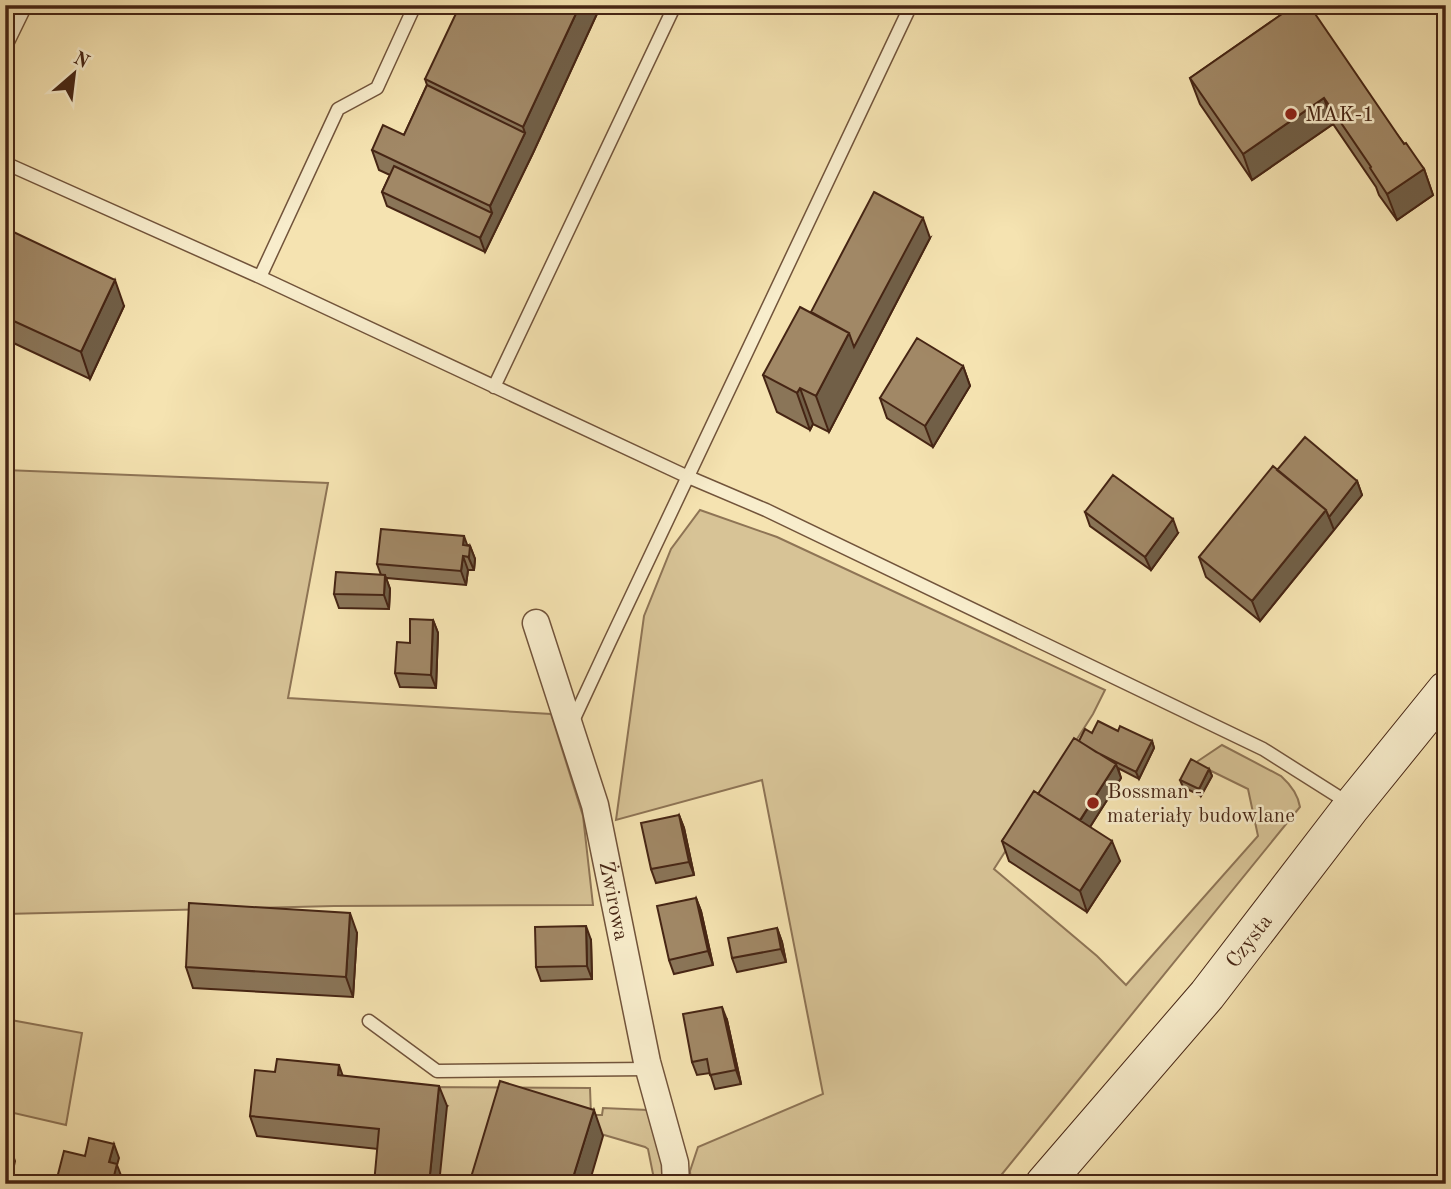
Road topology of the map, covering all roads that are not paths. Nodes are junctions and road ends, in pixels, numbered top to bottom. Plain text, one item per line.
1 (26, 5) edge
2 (415, 5) edge
3 (675, 5) edge
4 (911, 5) edge
5 (5, 48) edge
6 (5, 163) edge
7 (260, 277) junction
8 (494, 387) junction
9 (686, 476) junction
10 (536, 622) dead end
11 (1446, 690) edge
12 (570, 726) junction
13 (1352, 806) junction
14 (369, 1020) dead end
15 (649, 1069) junction
16 (676, 1184) edge
17 (1044, 1184) edge

1 - 5 lane
2 - 7 lane
3 - 8 lane
4 - 9 lane
6 - 7 lane
7 - 8 lane
8 - 9 lane
9 - 12 lane
9 - 13 lane
10 - 12 street, Żwirowa
11 - 13 main road, Czysta
12 - 15 street, Żwirowa
13 - 17 main road, Czysta
14 - 15 lane
15 - 16 street, Żwirowa

